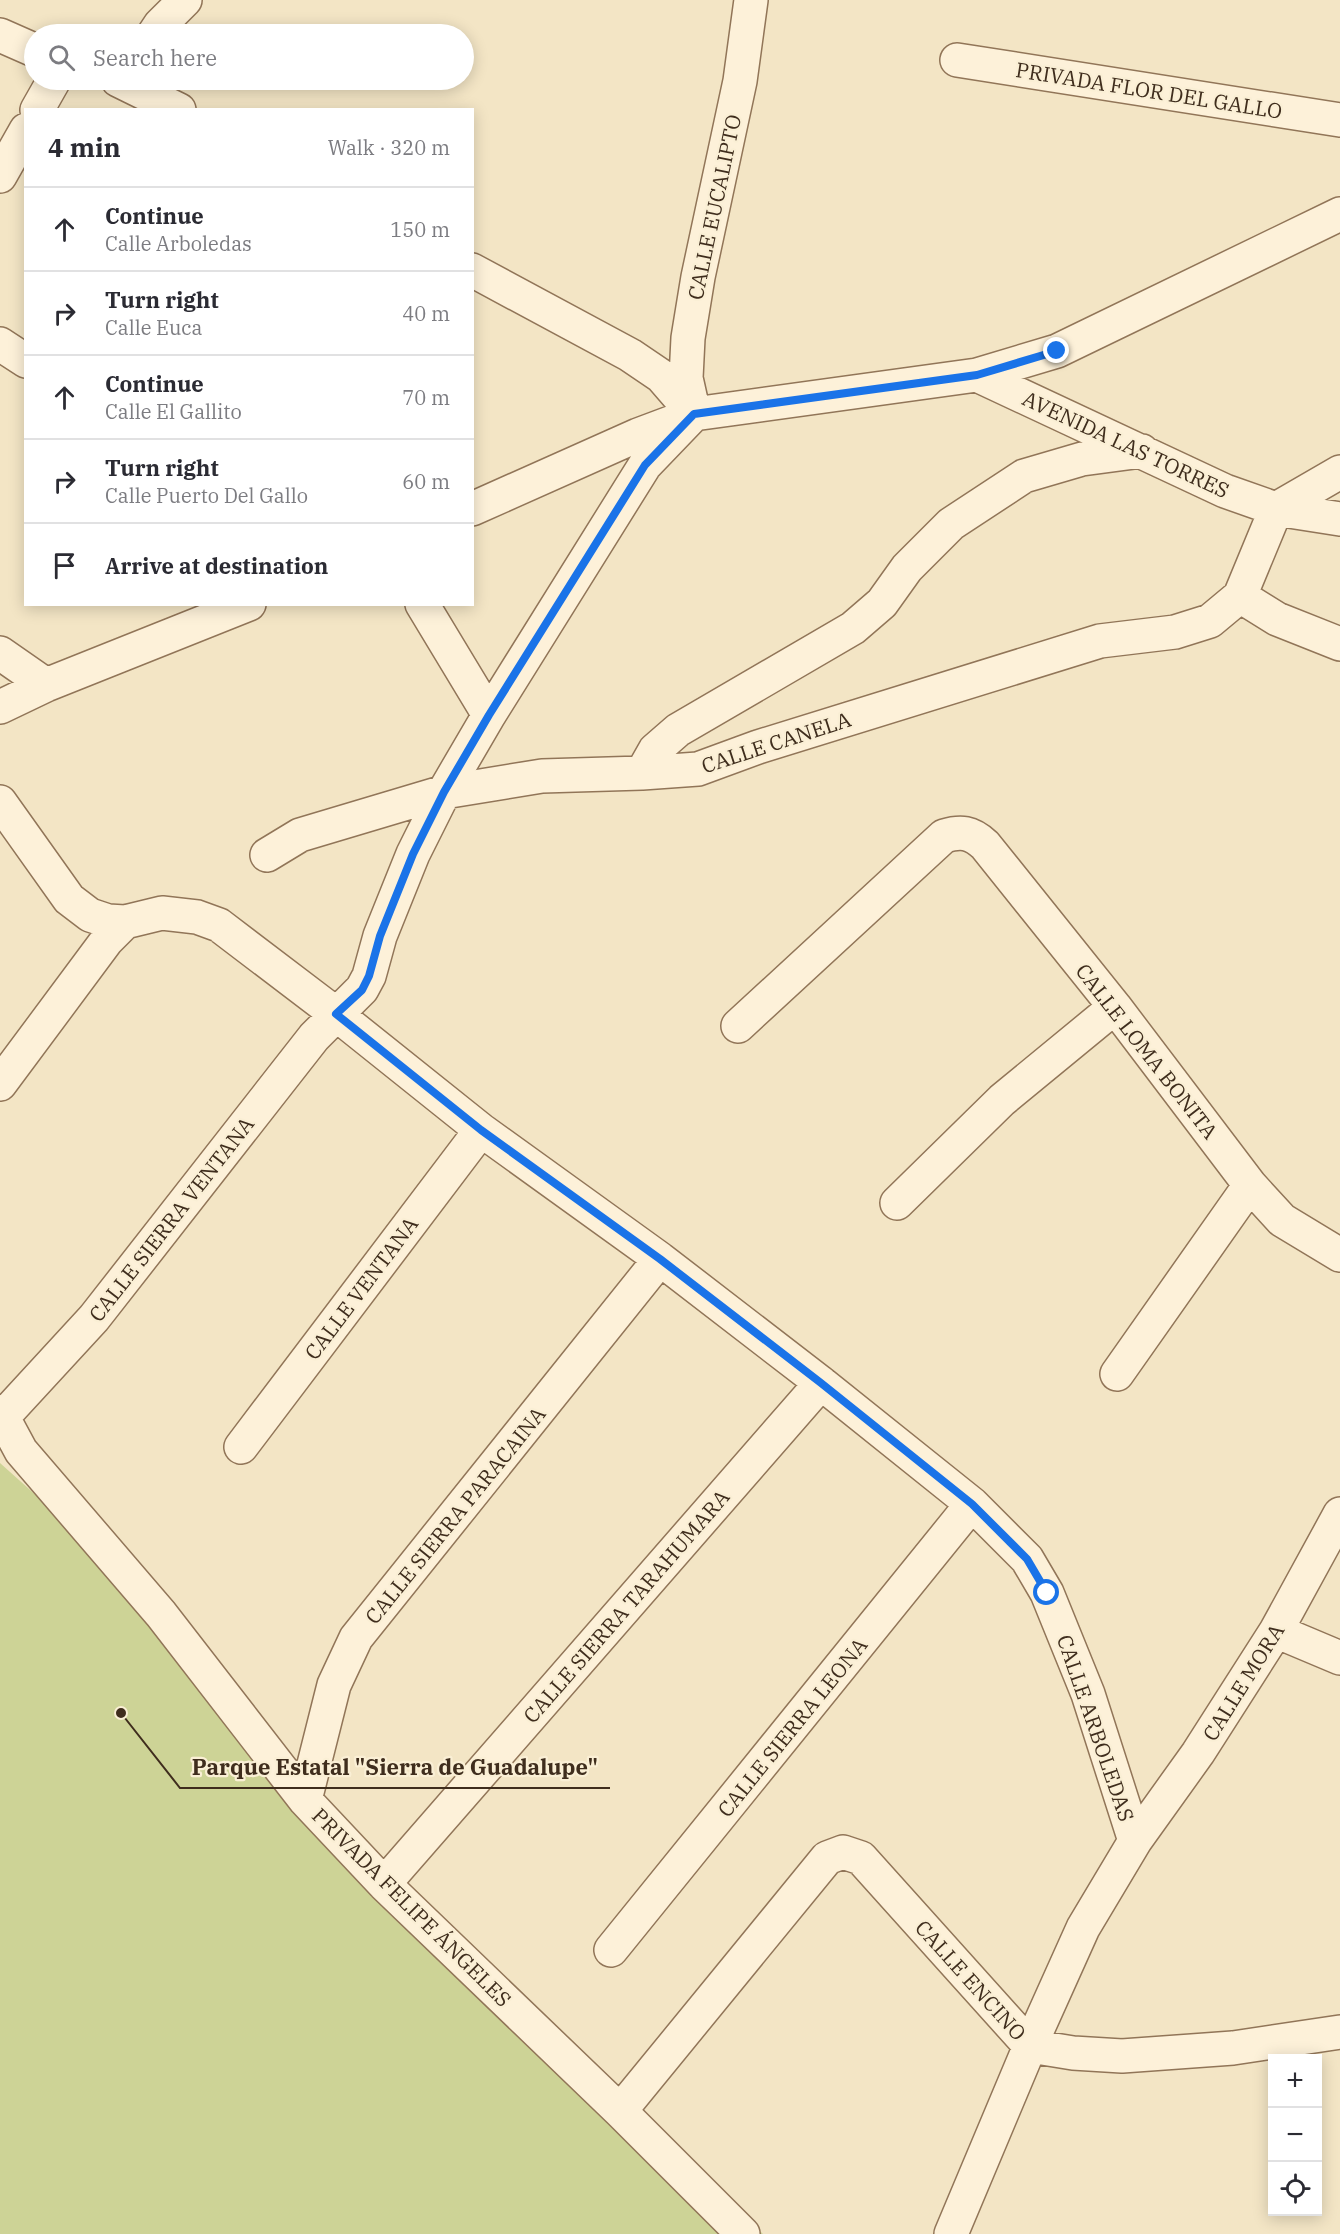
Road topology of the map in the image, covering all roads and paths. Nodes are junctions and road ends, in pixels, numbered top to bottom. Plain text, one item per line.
1 (185, 0) edge
2 (751, 0) edge
3 (161, 24) edge
4 (0, 35) edge
5 (24, 46) edge
6 (957, 60) dead end
7 (48, 90) edge
8 (141, 90) edge
9 (38, 108) edge
10 (175, 108) edge
11 (1340, 120) edge
12 (24, 134) edge
13 (0, 176) edge
14 (1340, 214) edge
15 (474, 271) edge
16 (0, 344) edge
17 (24, 360) edge
18 (977, 375) junction
19 (694, 414) junction
20 (1142, 451) junction
21 (1340, 472) edge
22 (474, 508) edge
23 (1276, 509) junction
24 (1340, 519) edge
25 (1240, 596) junction
26 (244, 606) edge
27 (423, 606) edge
28 (1340, 644) edge
29 (0, 652) edge
30 (46, 685) junction
31 (0, 706) edge
32 (489, 715) junction
33 (642, 774) junction
34 (444, 792) junction
35 (0, 802) edge
36 (267, 855) dead end
37 (126, 922) junction
38 (1115, 1008) junction
39 (336, 1014) junction
40 (738, 1026) dead end
41 (0, 1084) edge
42 (481, 1130) junction
43 (1250, 1185) junction
44 (897, 1203) dead end
45 (1340, 1255) edge
46 (660, 1259) junction
47 (1117, 1374) dead end
48 (821, 1383) junction
49 (1, 1416) edge
50 (241, 1447) dead end
51 (972, 1504) junction
52 (1340, 1514) edge
53 (1276, 1631) junction
54 (1340, 1658) edge
55 (305, 1800) junction
56 (1135, 1841) junction
57 (384, 1884) junction
58 (611, 1950) dead end
59 (1340, 2031) edge
60 (1030, 2046) junction
61 (620, 2111) junction
62 (743, 2234) edge
63 (951, 2234) edge

1 - 3 street
2 - 19 street, CALLE EUCALIPTO
4 - 5 street
6 - 11 street, PRIVADA FLOR DEL GALLO
7 - 9 street
8 - 10 street
12 - 13 street
14 - 18 street
15 - 19 street
16 - 17 street
18 - 19 street
18 - 20 street, AVENIDA LAS TORRES
19 - 22 street
19 - 32 street, CALLE SIERRA VENTANA
20 - 23 street, AVENIDA LAS TORRES
20 - 33 street
21 - 23 street
23 - 24 street, AVENIDA LAS TORRES
23 - 25 street
25 - 28 street
25 - 33 street, CALLE CANELA
26 - 30 street
27 - 32 street
29 - 30 street
30 - 31 street
32 - 34 street, CALLE SIERRA VENTANA
33 - 34 street, CALLE CANELA
34 - 36 street, CALLE CANELA
34 - 39 street, CALLE SIERRA VENTANA
35 - 37 street
37 - 39 street, CALLE ARBOLEDAS
37 - 41 street
38 - 40 street, CALLE LOMA BONITA
38 - 43 street, CALLE LOMA BONITA
38 - 44 street
39 - 42 street, CALLE ARBOLEDAS
39 - 49 street, CALLE SIERRA VENTANA
42 - 46 street, CALLE ARBOLEDAS
42 - 50 street, CALLE VENTANA
43 - 45 street, CALLE LOMA BONITA
43 - 47 street
46 - 48 street, CALLE ARBOLEDAS
46 - 55 street, CALLE SIERRA PARACAINA
48 - 51 street, CALLE ARBOLEDAS
48 - 57 street, CALLE SIERRA TARAHUMARA
49 - 55 street, PRIVADA FELIPE ÁNGELES
51 - 56 street, CALLE ARBOLEDAS
51 - 58 street, CALLE SIERRA LEONA
52 - 53 street, CALLE MORA
53 - 54 street
53 - 56 street, CALLE MORA
55 - 57 street, PRIVADA FELIPE ÁNGELES
56 - 60 street, CALLE MORA
57 - 61 street, PRIVADA FELIPE ÁNGELES
59 - 60 street, CALLE ENCINO
60 - 61 street, CALLE ENCINO
60 - 63 street, CALLE MORA
61 - 62 street, PRIVADA FELIPE ÁNGELES

